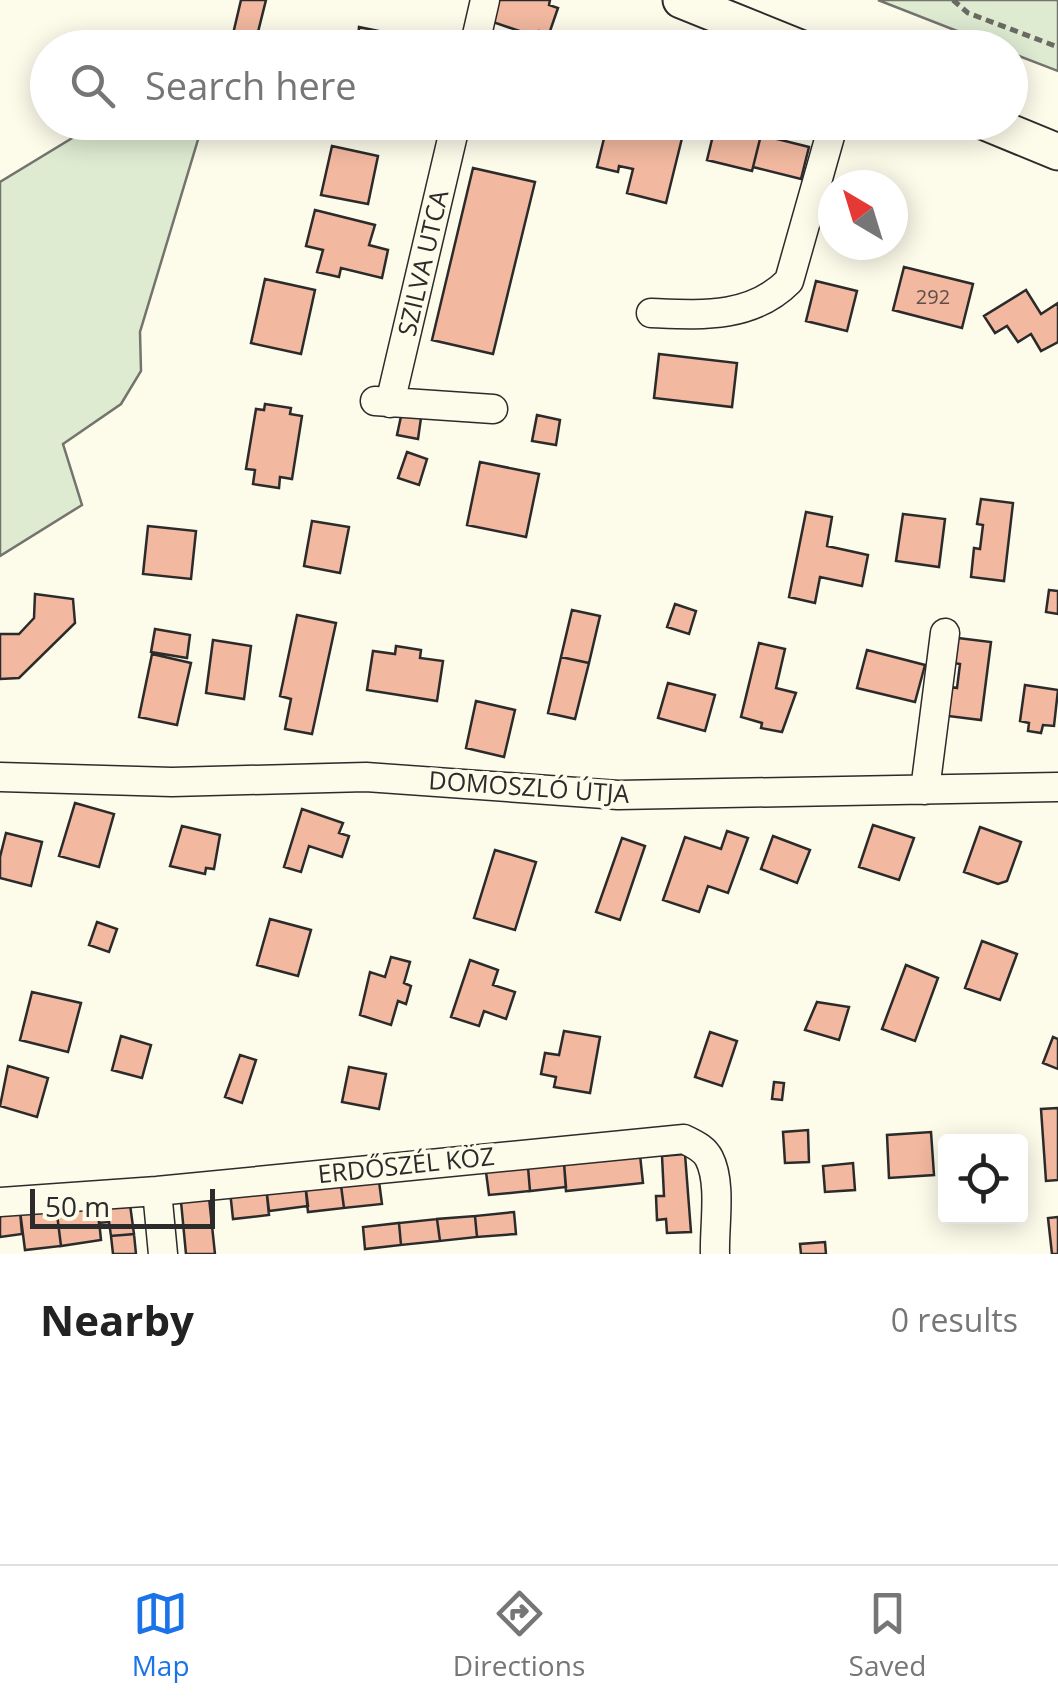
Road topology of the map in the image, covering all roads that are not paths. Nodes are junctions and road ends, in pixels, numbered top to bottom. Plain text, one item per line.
1 (485, 0) edge
2 (682, 0) edge
3 (478, 30) edge
4 (756, 30) edge
5 (451, 140) edge
6 (829, 140) edge
7 (1028, 140) edge
8 (1058, 152) edge
9 (651, 313) dead end
10 (493, 409) dead end
11 (945, 633) dead end
12 (0, 778) edge
13 (1058, 787) edge
14 (925, 790) junction
15 (157, 1190) junction
16 (0, 1202) edge
17 (163, 1254) edge
18 (714, 1254) edge

1 - 3 street
2 - 4 main road
5 - 10 street, SZILVA UTCA
6 - 9 street
7 - 8 main road
11 - 14 street
12 - 14 street, DOMOSZLÓ ÚTJA
13 - 14 street, DOMOSZLÓ ÚTJA
15 - 16 street, ERDŐSZÉL KÖZ
15 - 17 street
15 - 18 street, ERDŐSZÉL KÖZ

